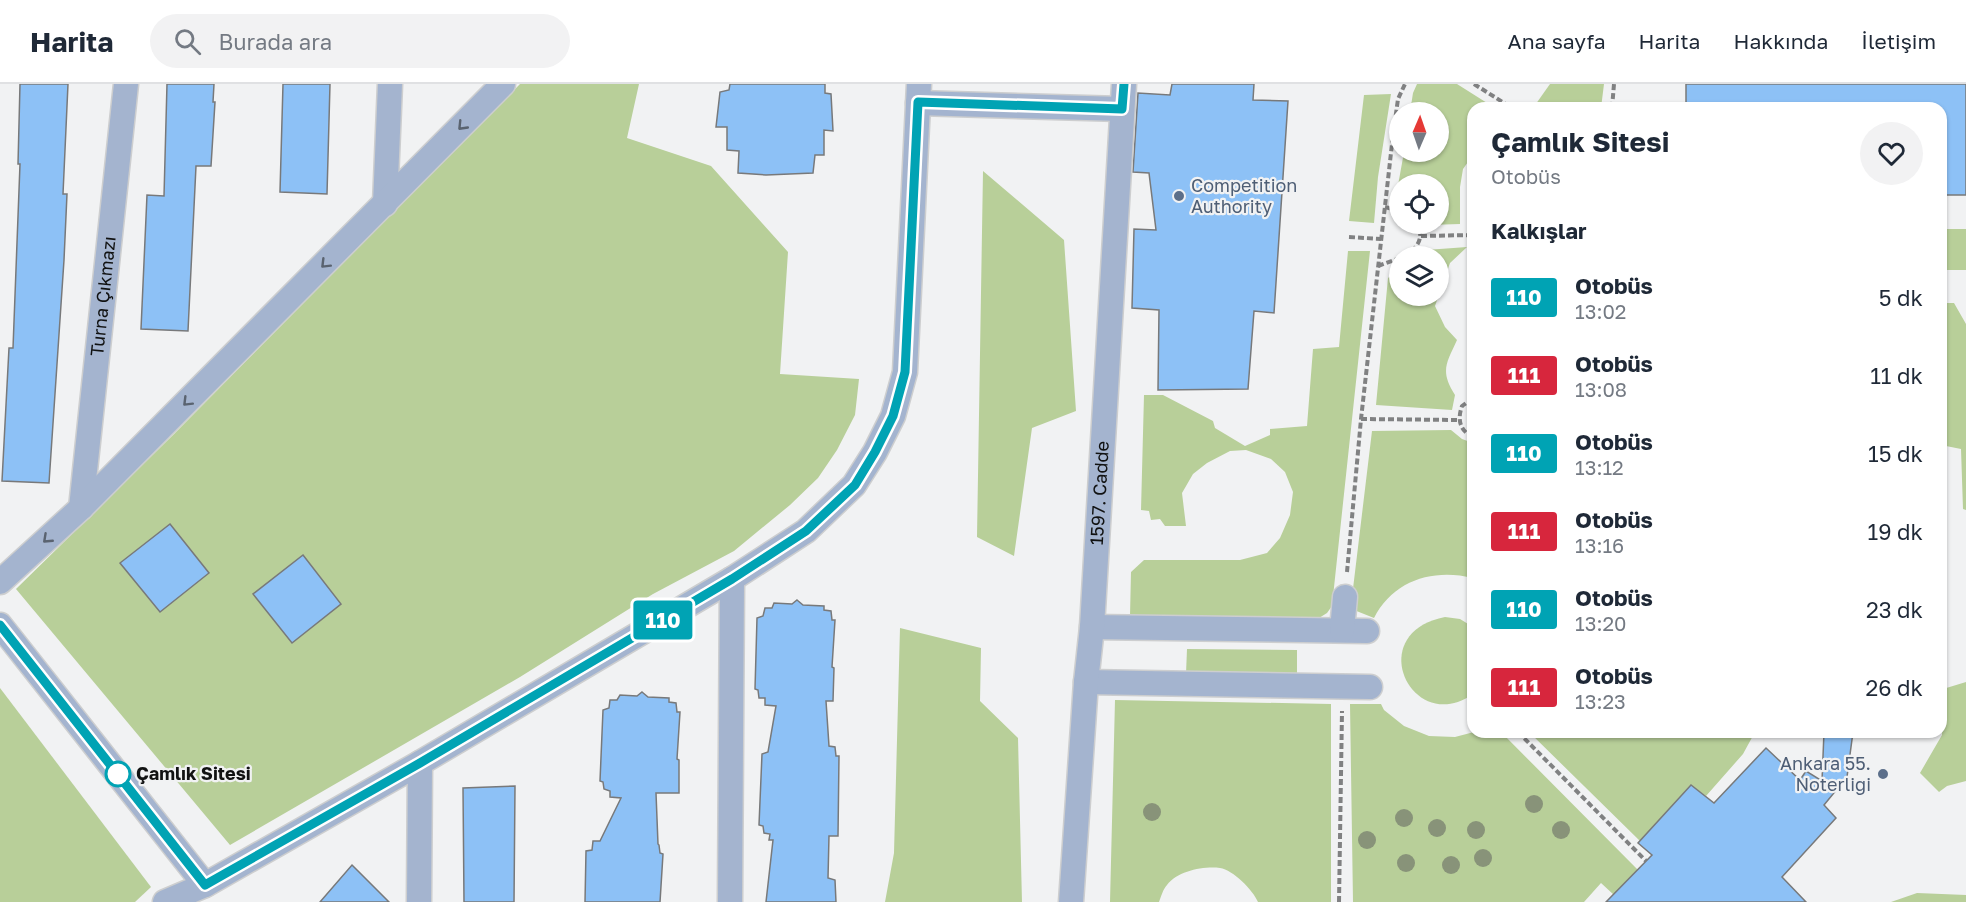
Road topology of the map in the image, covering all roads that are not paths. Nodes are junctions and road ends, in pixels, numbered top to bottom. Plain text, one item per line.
1 (126, 84) edge
2 (390, 84) edge
3 (503, 84) edge
4 (1124, 84) edge
5 (919, 93) edge
6 (1122, 109) junction
7 (385, 204) junction
8 (81, 508) junction
9 (732, 579) junction
10 (0, 582) edge
11 (1345, 597) road end
12 (0, 625) edge
13 (1092, 627) junction
14 (1342, 630) junction
15 (1367, 631) dead end
16 (1086, 682) junction
17 (1370, 687) dead end
18 (420, 763) junction
19 (205, 885) junction
20 (165, 902) edge
21 (419, 902) edge
22 (730, 902) edge
23 (1071, 902) edge

1 - 8 street, Turna Çıkmazı
2 - 7 street
3 -> 7 street
4 - 6 street, 1597. Cadde
5 - 6 street
5 - 9 street
6 - 13 street, 1597. Cadde
7 -> 8 street
8 -> 10 street
9 - 18 street
9 - 22 street
11 - 14 street
12 - 19 street
13 - 14 street
13 - 16 street, 1597. Cadde
14 - 15 street
16 - 17 street
16 - 23 street, 1597. Cadde
18 - 19 street
18 - 21 street
19 - 20 street

